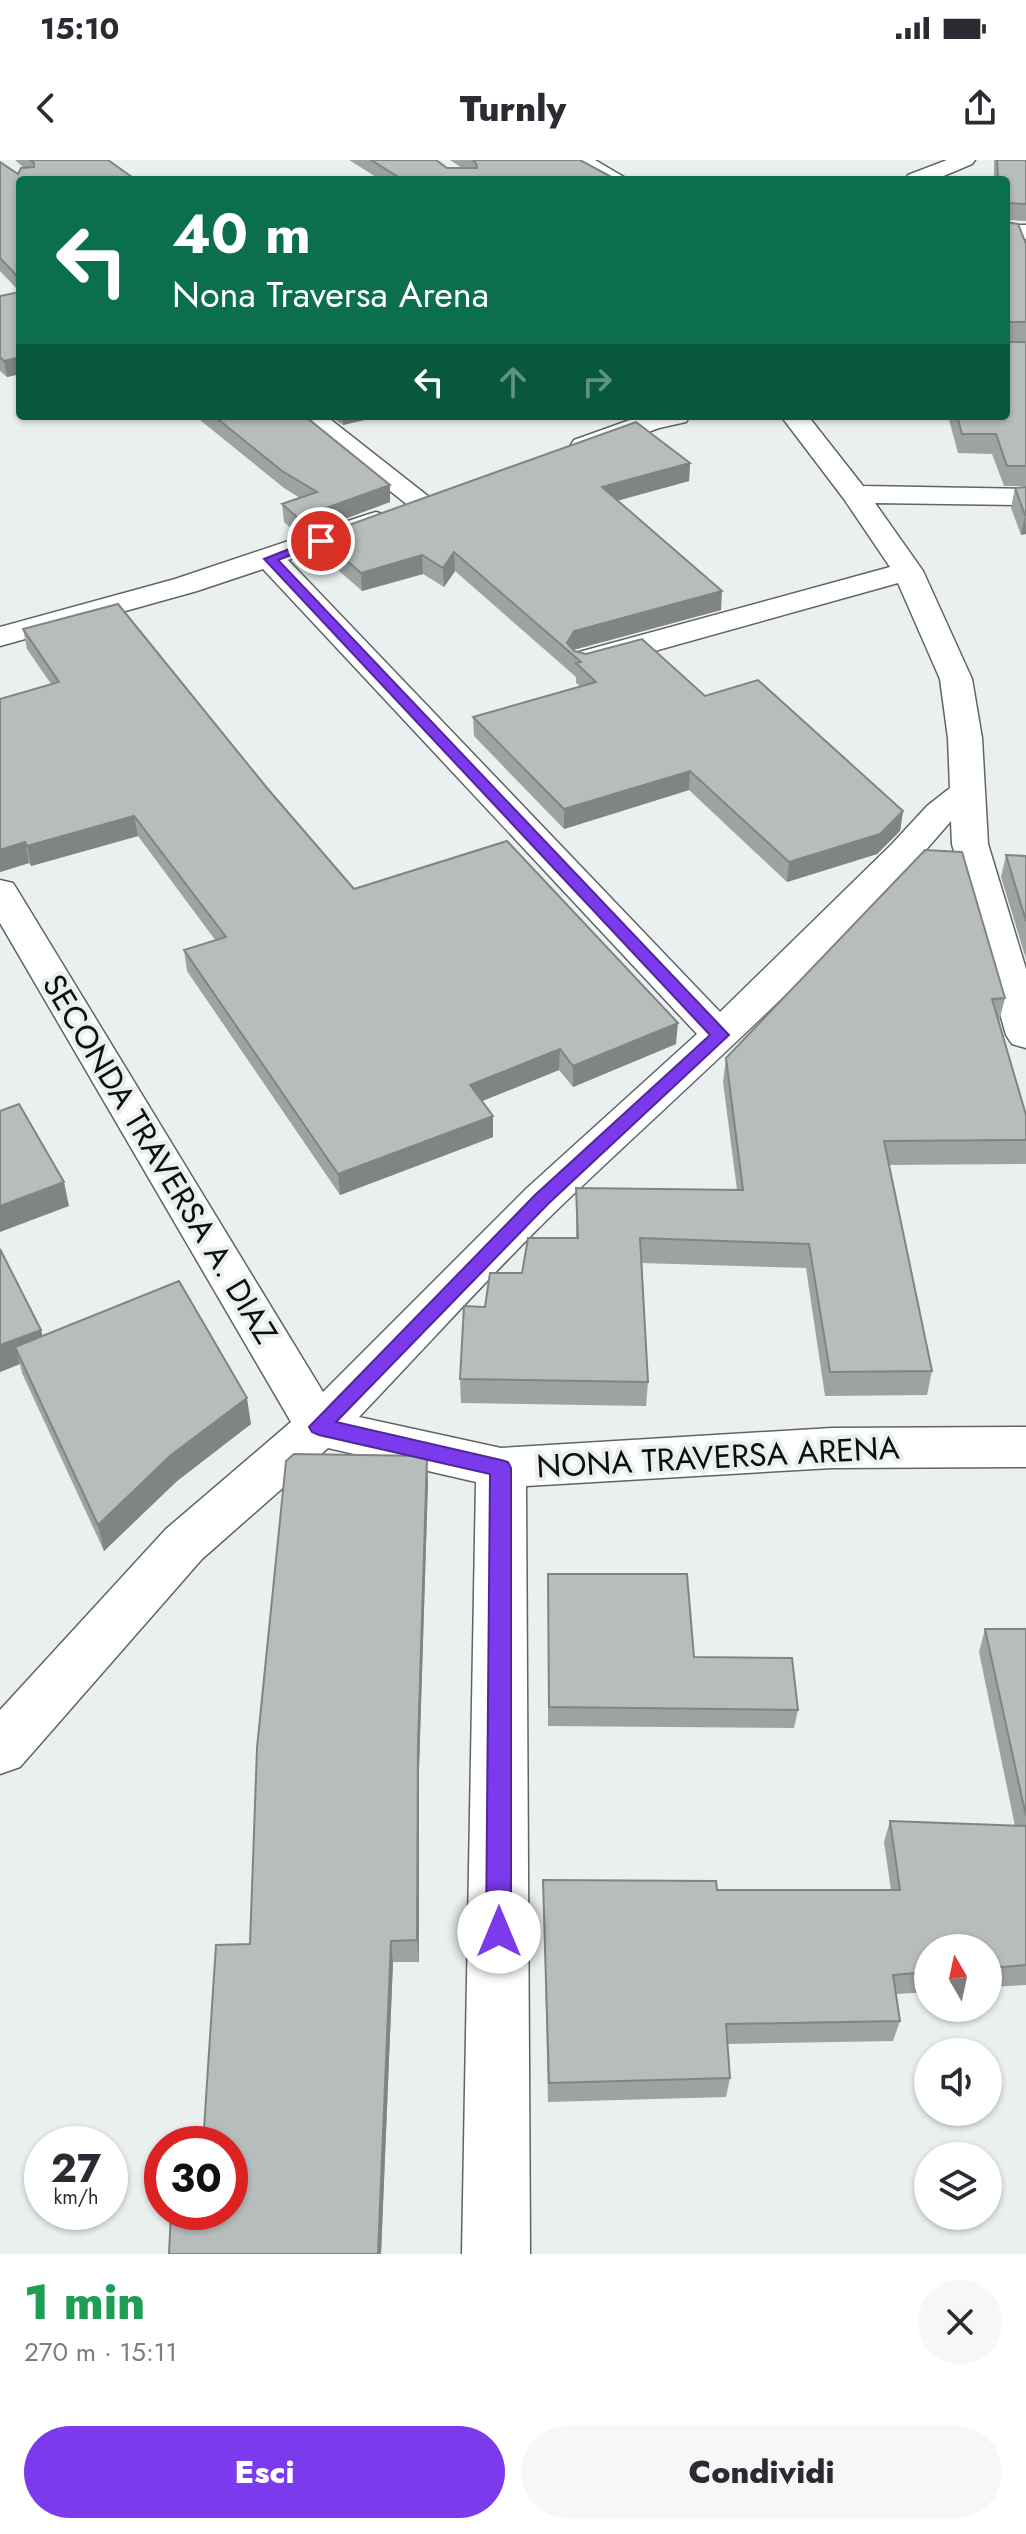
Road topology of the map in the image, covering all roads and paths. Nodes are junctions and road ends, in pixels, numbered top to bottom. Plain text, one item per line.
1 (579, 160) edge
2 (965, 160) edge
3 (610, 176) edge
4 (926, 176) edge
5 (315, 420) edge
6 (657, 420) edge
7 (797, 420) edge
8 (564, 453) edge
9 (855, 494) junction
10 (1026, 497) edge
11 (270, 559) junction
12 (908, 571) junction
13 (0, 637) edge
14 (585, 660) edge
15 (969, 791) junction
16 (0, 891) edge
17 (720, 1035) junction
18 (1026, 1035) edge
19 (319, 1427) junction
20 (1026, 1447) edge
21 (501, 1468) junction
22 (0, 1749) edge
23 (496, 2254) edge

1 - 3 street
2 - 4 street
5 - 11 street
6 - 8 street
7 - 9 street
9 - 10 street
9 - 12 street
11 - 13 street
11 - 17 street
12 - 14 street
12 - 15 street
15 - 17 street
15 - 18 street
16 - 19 street, SECONDA TRAVERSA A. DIAZ
17 - 19 street
19 - 21 street, NONA TRAVERSA ARENA
19 - 22 street
20 - 21 street, NONA TRAVERSA ARENA
21 - 23 street

